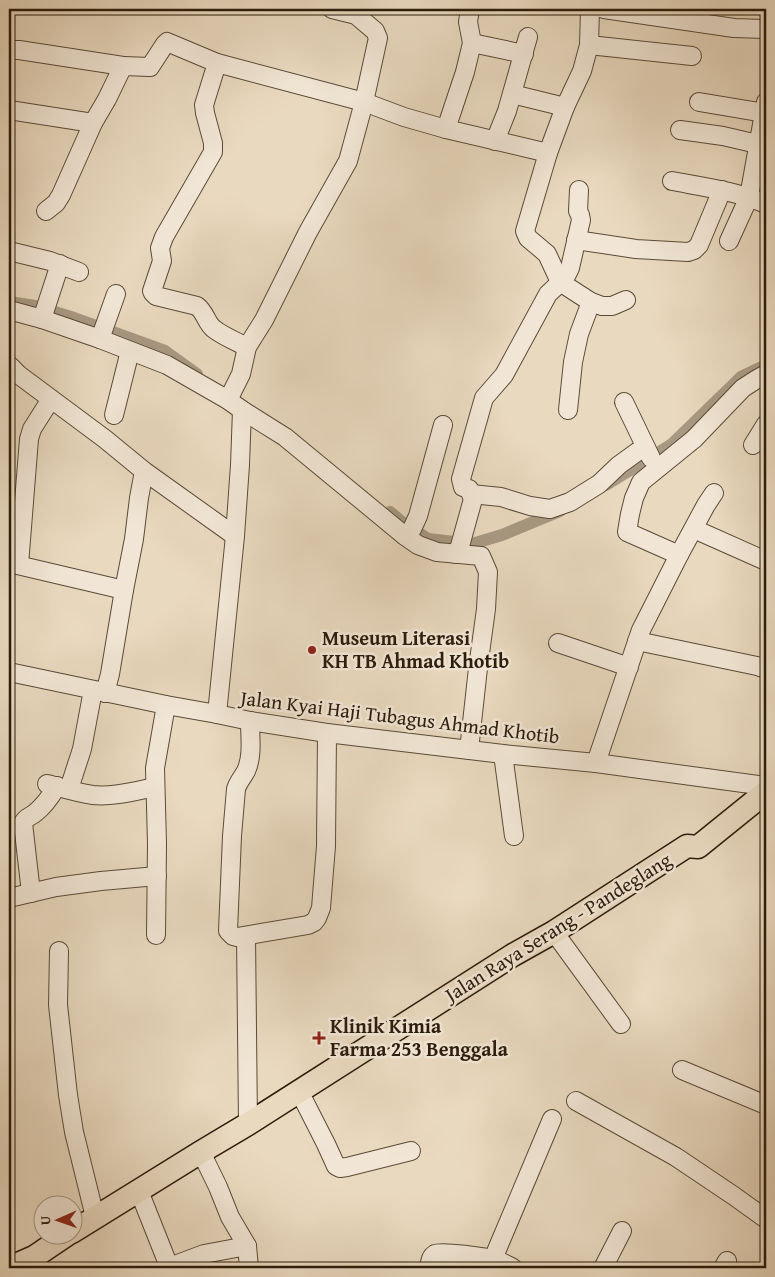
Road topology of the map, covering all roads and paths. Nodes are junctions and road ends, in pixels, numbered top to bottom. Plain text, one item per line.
1 (332, 9) edge
2 (470, 9) edge
3 (590, 9) edge
4 (604, 9) edge
5 (357, 12) edge
6 (766, 29) edge
7 (472, 43) junction
8 (589, 45) junction
9 (9, 50) edge
10 (692, 56) dead end
11 (217, 63) junction
12 (123, 66) junction
13 (512, 94) junction
14 (364, 102) junction
15 (699, 102) dead end
16 (565, 107) junction
17 (765, 107) edge
18 (9, 110) edge
19 (93, 123) junction
20 (446, 129) junction
21 (680, 130) dead end
22 (495, 141) junction
23 (762, 145) edge
24 (548, 153) junction
25 (672, 181) dead end
26 (579, 190) dead end
27 (722, 190) junction
28 (749, 197) junction
29 (766, 204) edge
30 (46, 211) dead end
31 (576, 240) junction
32 (729, 241) dead end
33 (9, 251) edge
34 (60, 264) junction
35 (79, 272) dead end
36 (560, 282) junction
37 (116, 294) dead end
38 (626, 300) dead end
39 (591, 302) junction
40 (9, 310) edge
41 (44, 313) junction
42 (102, 333) junction
43 (247, 347) junction
44 (130, 351) junction
45 (9, 365) edge
46 (766, 374) edge
47 (51, 400) junction
48 (233, 402) junction
49 (624, 402) dead end
50 (568, 410) dead end
51 (114, 415) dead end
52 (443, 424) dead end
53 (766, 424) edge
54 (753, 445) dead end
55 (652, 459) junction
56 (144, 471) junction
57 (714, 493) dead end
58 (471, 494) junction
59 (412, 527) junction
60 (694, 528) junction
61 (235, 536) junction
62 (460, 543) junction
63 (679, 555) junction
64 (766, 561) edge
65 (14, 564) edge
66 (124, 590) junction
67 (637, 641) junction
68 (558, 643) dead end
69 (629, 667) junction
70 (766, 669) edge
71 (9, 672) edge
72 (99, 692) junction
73 (166, 705) junction
74 (217, 714) junction
75 (250, 721) junction
76 (326, 733) junction
77 (469, 750) junction
78 (503, 754) junction
79 (596, 763) junction
80 (763, 784) edge
81 (58, 787) junction
82 (155, 787) junction
83 (514, 836) dead end
84 (157, 876) junction
85 (31, 893) junction
86 (9, 898) edge
87 (554, 932) junction
88 (156, 935) dead end
89 (246, 936) junction
90 (59, 950) dead end
91 (621, 1024) dead end
92 (682, 1070) dead end
93 (299, 1091) junction
94 (576, 1101) dead end
95 (766, 1105) edge
96 (552, 1118) dead end
97 (248, 1124) junction
98 (201, 1152) junction
99 (411, 1152) dead end
100 (139, 1191) junction
101 (95, 1217) junction
102 (766, 1219) edge
103 (82, 1225) edge
104 (622, 1231) dead end
105 (53, 1244) edge
106 (247, 1246) junction
107 (493, 1259) junction
108 (187, 1265) edge
109 (9, 1268) edge
110 (248, 1268) edge
111 (429, 1268) edge
112 (513, 1268) edge
113 (602, 1268) edge

1 - 5 street
2 - 7 street
3 - 8 street
4 - 6 street
5 - 14 street
7 - 13 street
7 - 20 street
8 - 10 street
8 - 16 street
9 - 12 street
11 - 12 street
11 - 14 street
11 - 43 street
12 - 19 street
13 - 16 street
13 - 22 street
14 - 20 street
14 - 43 street
15 - 17 street
16 - 24 street
17 - 23 street
18 - 19 street
19 - 30 street
20 - 22 street
21 - 23 street
22 - 24 street
23 - 28 street
24 - 36 street
25 - 27 street
26 - 31 street
27 - 28 street
27 - 31 street
28 - 29 street
28 - 32 street
31 - 36 street
33 - 34 street
34 - 35 street
34 - 41 street
36 - 39 street
36 - 58 street
37 - 42 street
38 - 39 street
39 - 50 street
40 - 41 street
41 - 42 street
42 - 44 street
43 - 48 street
44 - 48 street
44 - 51 street
45 - 47 street
46 - 55 street
47 - 56 street
47 - 65 street
48 - 59 street
48 - 61 street
49 - 55 street
52 - 59 street
53 - 54 street
55 - 58 street
55 - 63 street
56 - 61 street
56 - 66 street
57 - 60 street
58 - 62 street
59 - 62 street
60 - 63 street
60 - 64 street
61 - 74 street
62 - 77 street
63 - 67 street
65 - 66 street
66 - 72 street
67 - 69 street
67 - 70 street
68 - 69 street
69 - 79 street
71 - 72 street, Jalan Kyai Haji Tubagus Ahmad Khotib
72 - 73 street, Jalan Kyai Haji Tubagus Ahmad Khotib
72 - 81 street
73 - 74 street, Jalan Kyai Haji Tubagus Ahmad Khotib
73 - 82 street
74 - 75 street, Jalan Kyai Haji Tubagus Ahmad Khotib
75 - 76 street, Jalan Kyai Haji Tubagus Ahmad Khotib
75 - 89 street
76 - 77 street, Jalan Kyai Haji Tubagus Ahmad Khotib
76 - 89 street
77 - 78 street, Jalan Kyai Haji Tubagus Ahmad Khotib
78 - 79 street, Jalan Kyai Haji Tubagus Ahmad Khotib
78 - 83 street
79 - 80 street, Jalan Kyai Haji Tubagus Ahmad Khotib
80 - 87 main road, Jalan Raya Serang - Pandeglang
81 - 82 street
81 - 85 street
82 - 84 street
84 - 85 street
84 - 88 street
85 - 86 street
87 - 91 street
87 - 93 main road, Jalan Raya Serang - Pandeglang
89 - 97 street
90 - 101 street
92 - 95 street
93 - 97 main road, Jalan Raya Serang - Pandeglang
93 - 99 street
94 - 102 street
96 - 107 street
97 - 98 main road, Jalan Raya Serang - Pandeglang
98 - 100 main road, Jalan Raya Serang - Pandeglang
98 - 106 street
100 - 101 main road, Jalan Raya Serang - Pandeglang
100 - 108 street
101 - 103 main road, Jalan Raya Serang - Pandeglang
104 - 113 street
105 - 109 main road
106 - 108 street
106 - 110 street
107 - 111 street
107 - 112 street

